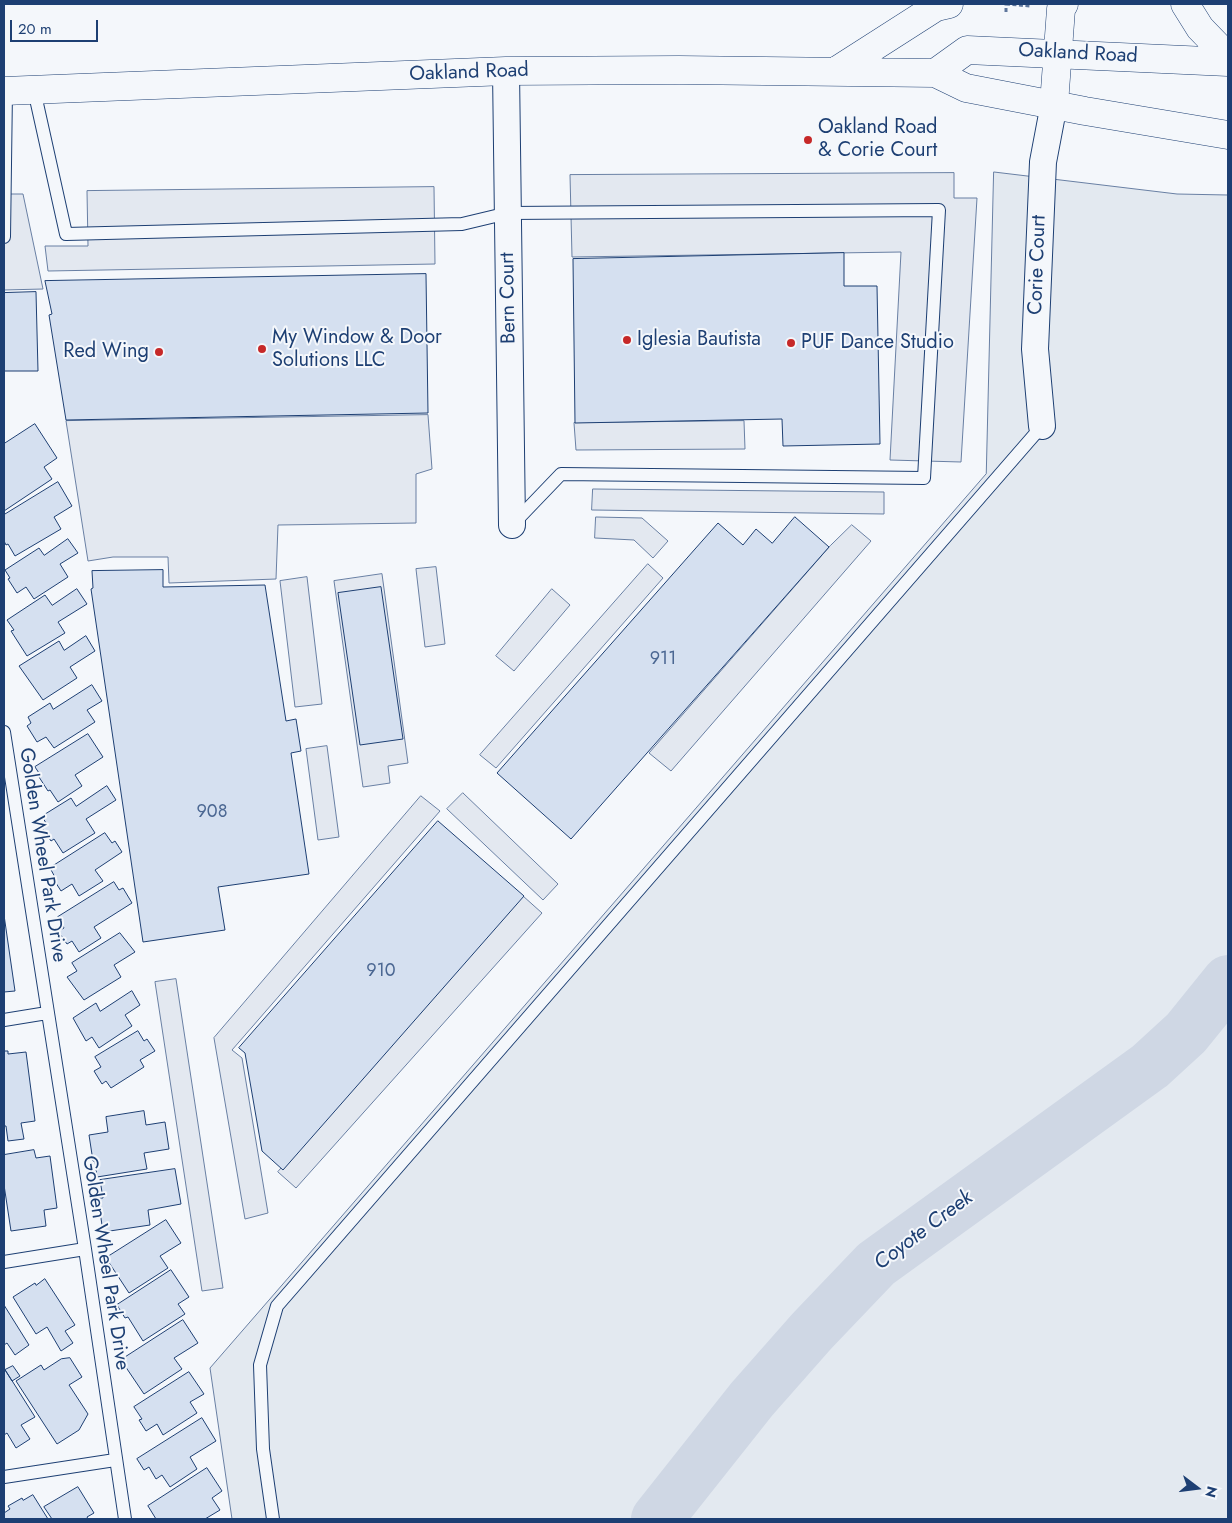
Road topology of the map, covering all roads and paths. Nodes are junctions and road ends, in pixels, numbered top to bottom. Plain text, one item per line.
1 (949, 4) edge
2 (1006, 4) edge
3 (1064, 4) edge
4 (1184, 4) edge
5 (1030, 6) dead end
6 (1006, 12) dead end
7 (1057, 54) junction
8 (1228, 57) edge
9 (1228, 62) edge
10 (506, 70) junction
11 (836, 71) junction
12 (935, 73) junction
13 (34, 90) junction
14 (5, 91) edge
15 (1054, 104) junction
16 (1224, 134) edge
17 (508, 213) junction
18 (4, 237) edge
19 (1042, 426) joint
20 (512, 525) joint
21 (4, 732) edge
22 (9, 805) edge
23 (47, 1013) junction
24 (4, 1020) edge
25 (85, 1249) junction
26 (4, 1262) edge
27 (116, 1460) junction
28 (4, 1477) edge
29 (125, 1519) edge
30 (273, 1519) edge

1 - 11 main road
2 - 5 path
2 - 6 path
3 - 7 main road
4 - 8 main road
7 - 9 main road, Oakland Road
7 - 12 main road, Oakland Road
7 - 15 main road
10 - 11 main road, Oakland Road
10 - 13 main road, Oakland Road
10 - 17 street, Bern Court
11 - 12 main road, Oakland Road
12 - 15 main road, Oakland Road
13 - 14 main road, Oakland Road
13 - 17 lane
14 - 18 lane
15 - 16 main road, Oakland Road
15 - 19 street, Corie Court
17 - 20 street, Bern Court
17 - 20 lane
19 - 30 lane
21 - 22 lane, Golden Wheel Park Drive
22 - 23 lane, Golden Wheel Park Drive
23 - 24 lane
23 - 25 lane, Golden Wheel Park Drive
25 - 26 lane
25 - 27 lane, Golden Wheel Park Drive
27 - 28 lane
27 - 29 lane, Golden Wheel Park Drive

